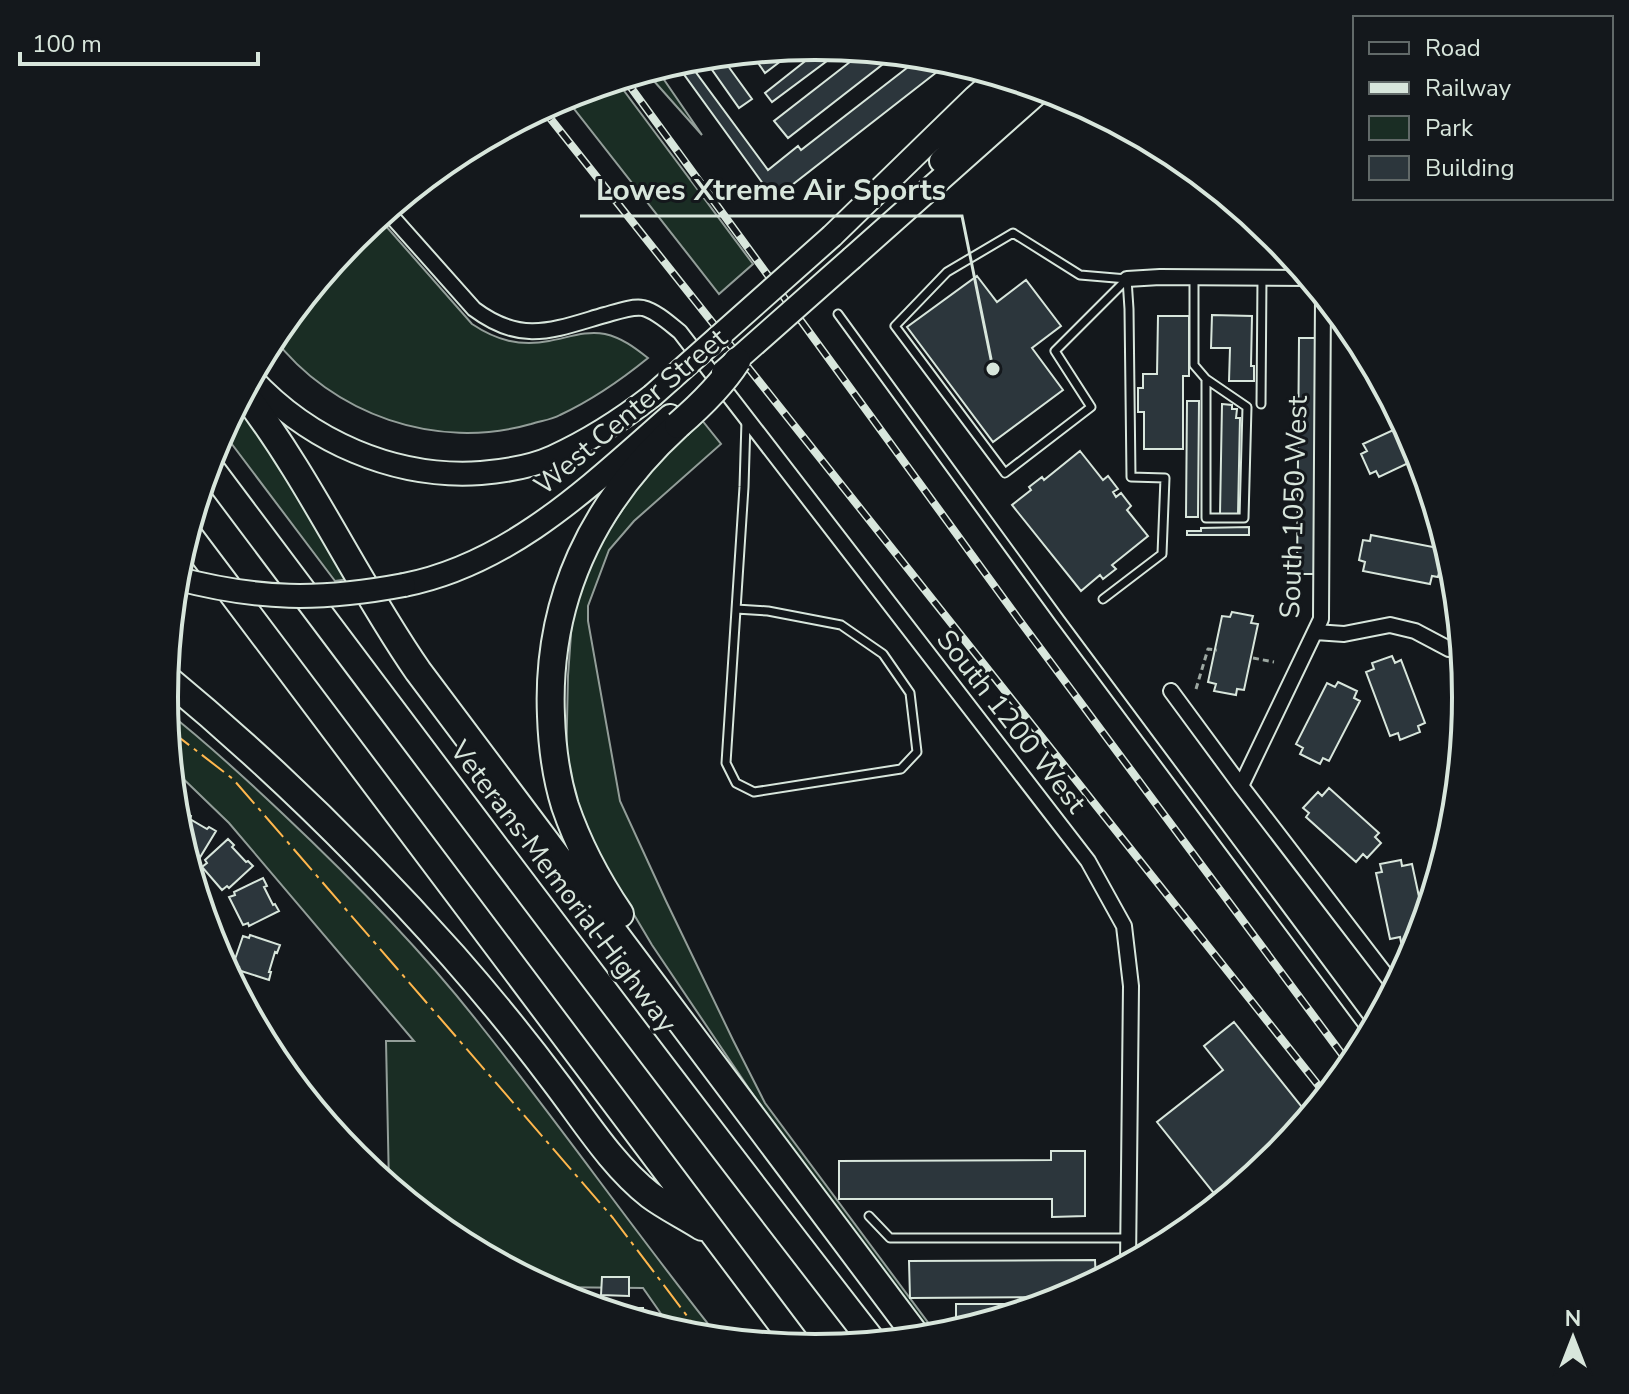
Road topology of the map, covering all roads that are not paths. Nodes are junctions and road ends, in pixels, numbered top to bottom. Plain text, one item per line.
1 (989, 85) edge
2 (1013, 92) edge
3 (1031, 98) edge
4 (394, 218) edge
5 (872, 241) junction
6 (1194, 277) junction
7 (1262, 277) junction
8 (1294, 278) edge
9 (1127, 279) junction
10 (838, 314) dead end
11 (1324, 314) edge
12 (737, 361) joint
13 (1206, 379) junction
14 (259, 386) edge
15 (250, 402) edge
16 (1261, 404) dead end
17 (746, 419) junction
18 (674, 421) junction
19 (217, 477) edge
20 (196, 545) edge
21 (189, 581) edge
22 (1103, 599) dead end
23 (736, 609) junction
24 (1315, 632) junction
25 (1449, 649) edge
26 (178, 689) edge
27 (1171, 691) dead end
28 (1241, 786) junction
29 (1387, 977) edge
30 (1361, 1024) edge
31 (691, 1033) junction
32 (869, 1216) dead end
33 (715, 1235) junction
34 (1128, 1238) junction
35 (1128, 1252) edge
36 (910, 1327) edge
37 (865, 1332) edge
38 (789, 1333) edge

1 - 14 main road, West Center Street, bridge
2 - 5 main road
3 - 5 main road, West Center Street
4 - 17 street, South 1200 West
5 - 12 main road, West Center Street, bridge
6 - 7 street
6 - 9 street
6 - 13 lane
7 - 8 street
7 - 16 lane
9 - 9 lane
9 - 22 lane
10 - 30 lane
11 - 24 street, South 1050 West
12 - 18 highway, bridge
13 - 13 lane
15 - 31 highway
17 - 23 lane
17 - 34 street, South 1200 West
18 - 21 main road, West Center Street, bridge
18 - 31 highway
19 - 37 highway, Veterans Memorial Highway
20 - 33 highway
23 - 23 lane
24 - 25 street
24 - 28 street, South 1050 West
26 - 33 highway
27 - 28 street
28 - 29 street
31 - 36 highway
32 - 34 lane
33 - 38 highway
34 - 35 street, South 1200 West

